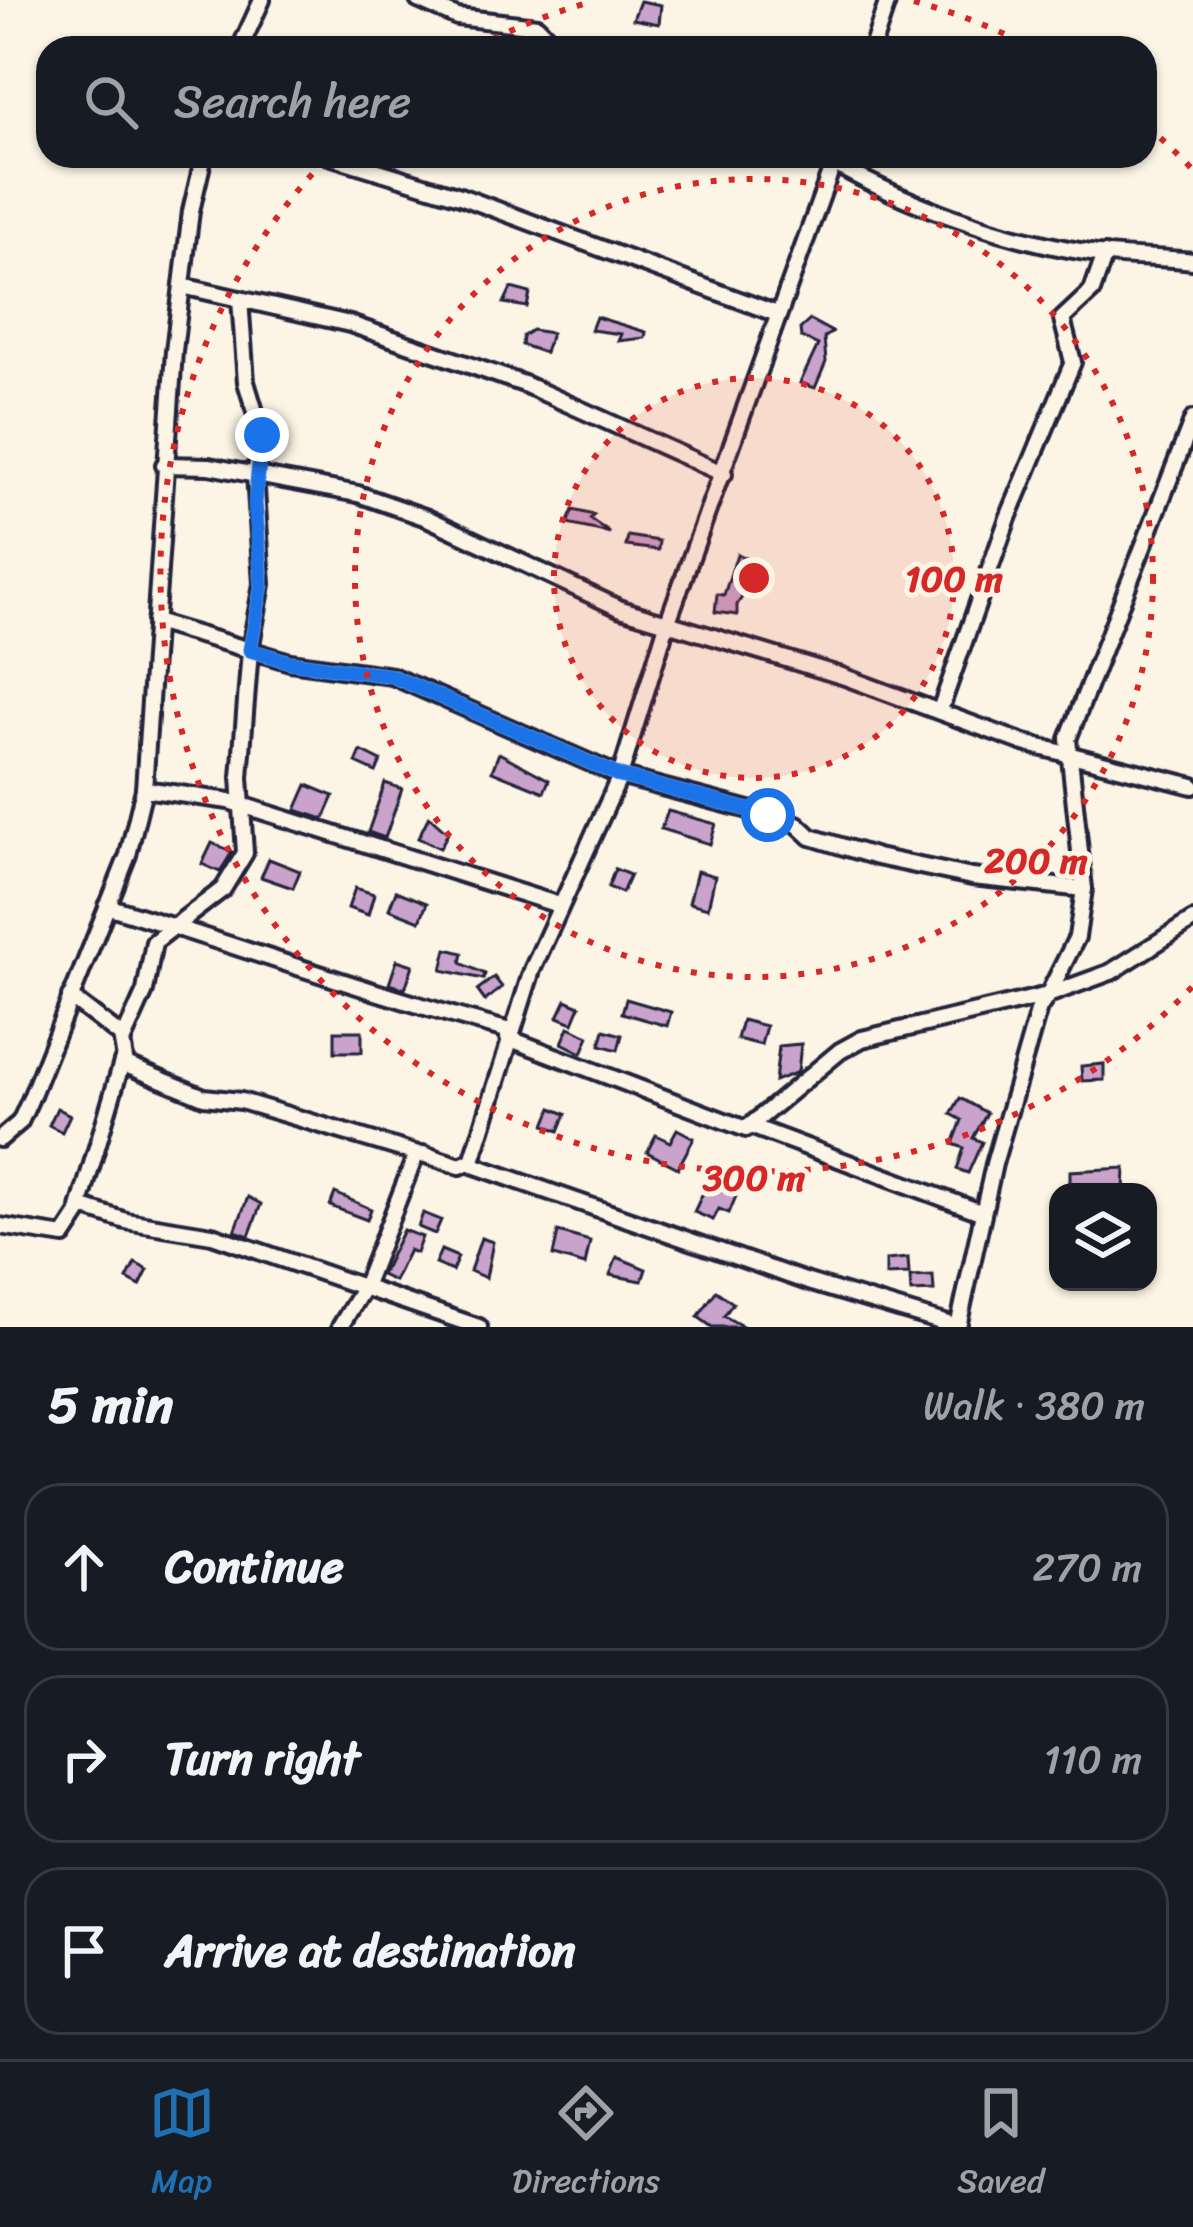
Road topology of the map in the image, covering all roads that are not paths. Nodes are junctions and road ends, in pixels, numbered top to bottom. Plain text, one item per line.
1 (262, 0) edge
2 (418, 0) edge
3 (888, 0) edge
4 (246, 36) edge
5 (547, 36) edge
6 (876, 36) edge
7 (202, 168) edge
8 (368, 168) edge
9 (827, 168) edge
10 (851, 168) edge
11 (1105, 254) junction
12 (1193, 261) edge
13 (182, 286) junction
14 (241, 299) junction
15 (777, 314) junction
16 (1193, 419) edge
17 (164, 465) junction
18 (724, 473) junction
19 (255, 475) junction
20 (155, 622) junction
21 (667, 624) junction
22 (250, 650) junction
23 (940, 710) junction
24 (1068, 751) junction
25 (620, 776) junction
26 (1193, 786) edge
27 (144, 789) junction
28 (242, 805) junction
29 (1084, 889) junction
30 (559, 905) junction
31 (107, 906) junction
32 (1193, 920) edge
33 (178, 927) junction
34 (1048, 995) junction
35 (70, 998) junction
36 (509, 1034) junction
37 (123, 1040) junction
38 (122, 1062) junction
39 (752, 1127) junction
40 (0, 1139) edge
41 (418, 1154) junction
42 (470, 1164) junction
43 (80, 1208) junction
44 (983, 1213) junction
45 (0, 1226) edge
46 (364, 1287) junction
47 (340, 1327) edge
48 (479, 1327) edge
49 (958, 1327) edge

1 - 4 street
2 - 5 street
3 - 6 street
7 - 13 street
8 - 15 street
9 - 15 street
10 - 11 street
11 - 12 street
11 - 23 street
13 - 14 street
13 - 17 street
14 - 18 street
14 - 19 street
15 - 18 street
16 - 24 street
17 - 19 street
17 - 20 street
18 - 21 street
19 - 21 street
19 - 22 street
20 - 22 street
20 - 27 street
21 - 23 street
21 - 25 street
22 - 25 street
22 - 28 street
23 - 24 street
24 - 26 street
24 - 29 street
25 - 29 street
25 - 30 street
27 - 28 street
27 - 31 street
28 - 30 street
28 - 33 street
29 - 34 street
30 - 36 street
31 - 33 street
31 - 35 street
32 - 34 street
33 - 36 street
33 - 37 street
34 - 39 street
34 - 44 street
35 - 37 street
35 - 40 street
36 - 39 street
36 - 42 street
37 - 38 street
38 - 41 street
38 - 43 street
39 - 44 street
41 - 42 street
41 - 46 street
42 - 49 street
43 - 45 street
43 - 46 street
44 - 49 street
46 - 47 street
46 - 48 street

